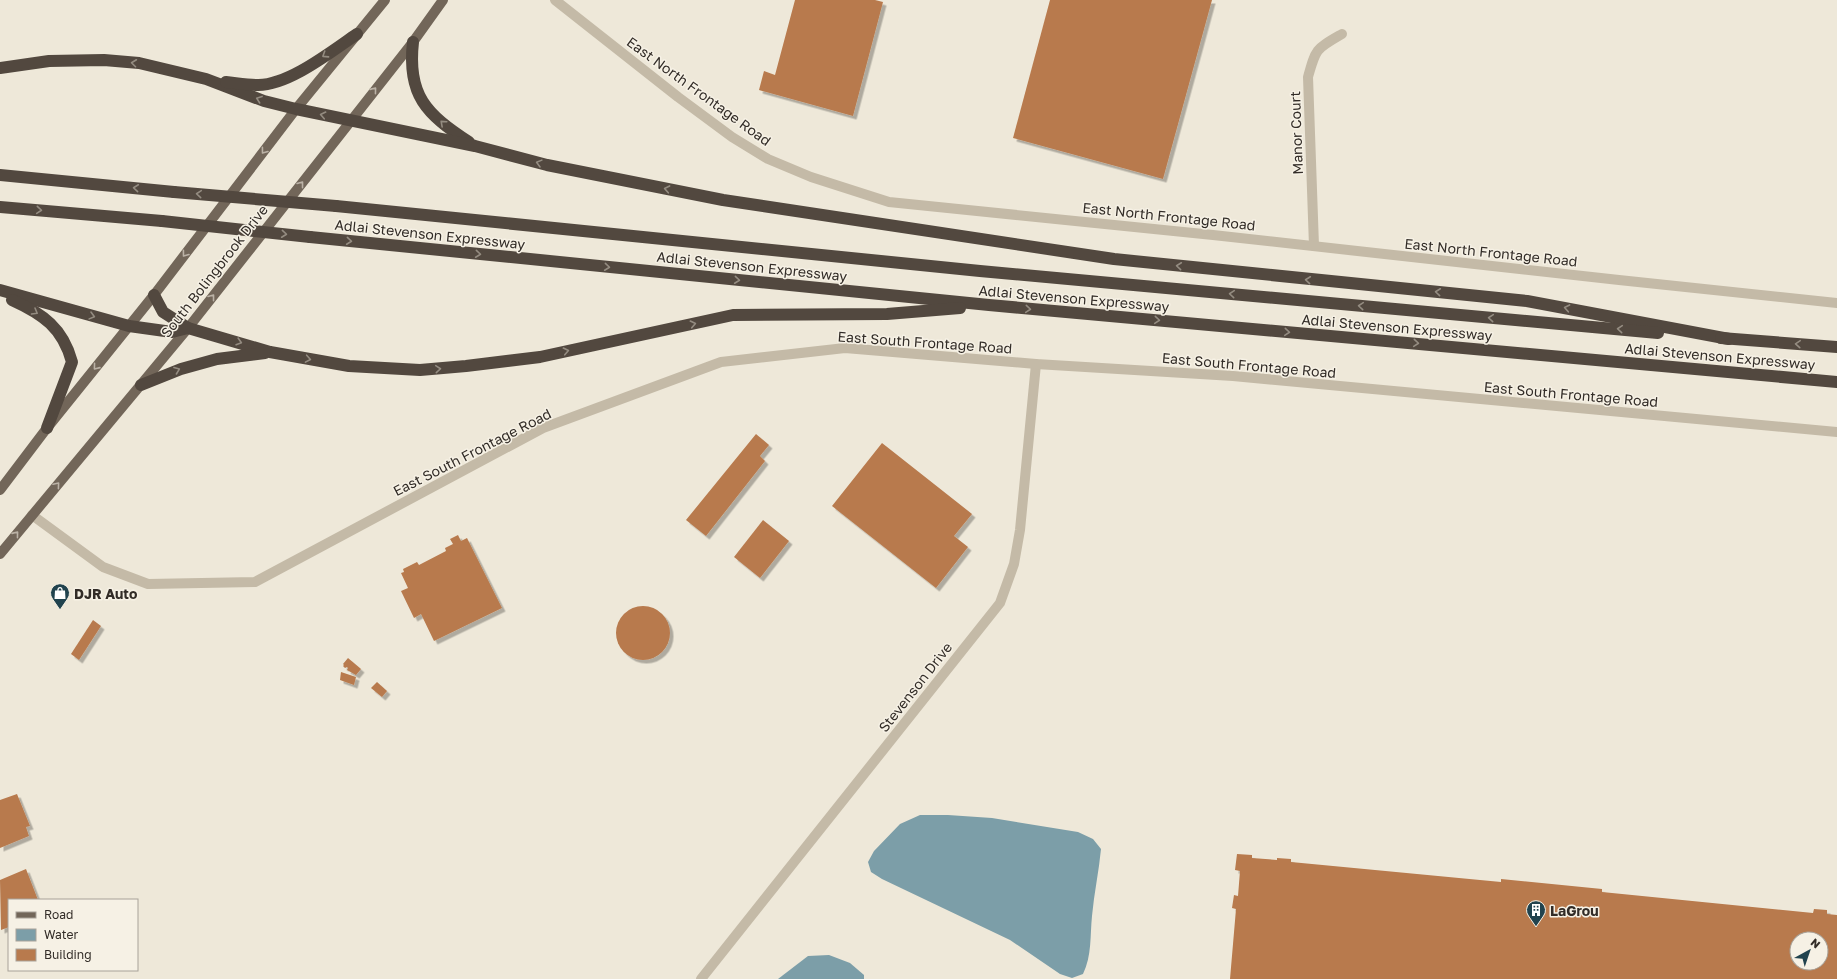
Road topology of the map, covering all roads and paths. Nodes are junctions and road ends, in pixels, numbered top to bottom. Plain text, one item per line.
1 (385, 0) edge
2 (443, 0) edge
3 (555, 0) edge
4 (357, 34) junction
5 (1342, 34) dead end
6 (413, 42) junction
7 (0, 68) edge
8 (206, 79) junction
9 (296, 109) junction
10 (350, 120) junction
11 (475, 146) junction
12 (0, 175) edge
13 (0, 207) edge
14 (1314, 246) junction
15 (0, 290) edge
16 (0, 294) edge
17 (154, 295) junction
18 (1837, 302) edge
19 (989, 306) junction
20 (128, 326) junction
21 (188, 328) junction
22 (1729, 339) junction
23 (1837, 347) edge
24 (270, 352) junction
25 (1036, 364) junction
26 (1837, 382) edge
27 (141, 385) junction
28 (47, 428) junction
29 (1837, 432) edge
30 (0, 489) edge
31 (32, 515) junction
32 (0, 554) edge
33 (701, 979) edge

1 - 4 main road
2 - 6 main road, South Bolingbrook Drive
3 - 14 street, East North Frontage Road
4 -> 8 highway
4 - 9 main road
5 - 14 street, Manor Court
10 -> 6 main road, South Bolingbrook Drive
11 -> 6 highway
8 -> 7 highway
9 -> 8 highway
10 -> 9 highway
9 -> 17 main road
10 - 11 highway
21 -> 10 main road, South Bolingbrook Drive
22 -> 11 highway
22 -> 12 highway, Adlai Stevenson Expressway, bridge
13 -> 19 highway, Adlai Stevenson Expressway, bridge
14 - 18 street, East North Frontage Road
15 -> 20 highway
16 -> 28 highway
17 - 20 main road
17 - 21 highway
24 -> 19 highway
19 -> 26 highway, Adlai Stevenson Expressway
20 - 21 highway
20 -> 28 main road
21 -> 24 highway
21 - 27 main road, South Bolingbrook Drive
23 -> 22 highway, Adlai Stevenson Expressway
27 -> 24 highway
25 - 29 street, East South Frontage Road
25 - 31 street, East South Frontage Road
25 - 33 street, Stevenson Drive
31 -> 27 main road, South Bolingbrook Drive
28 - 30 main road
32 -> 31 main road, South Bolingbrook Drive

